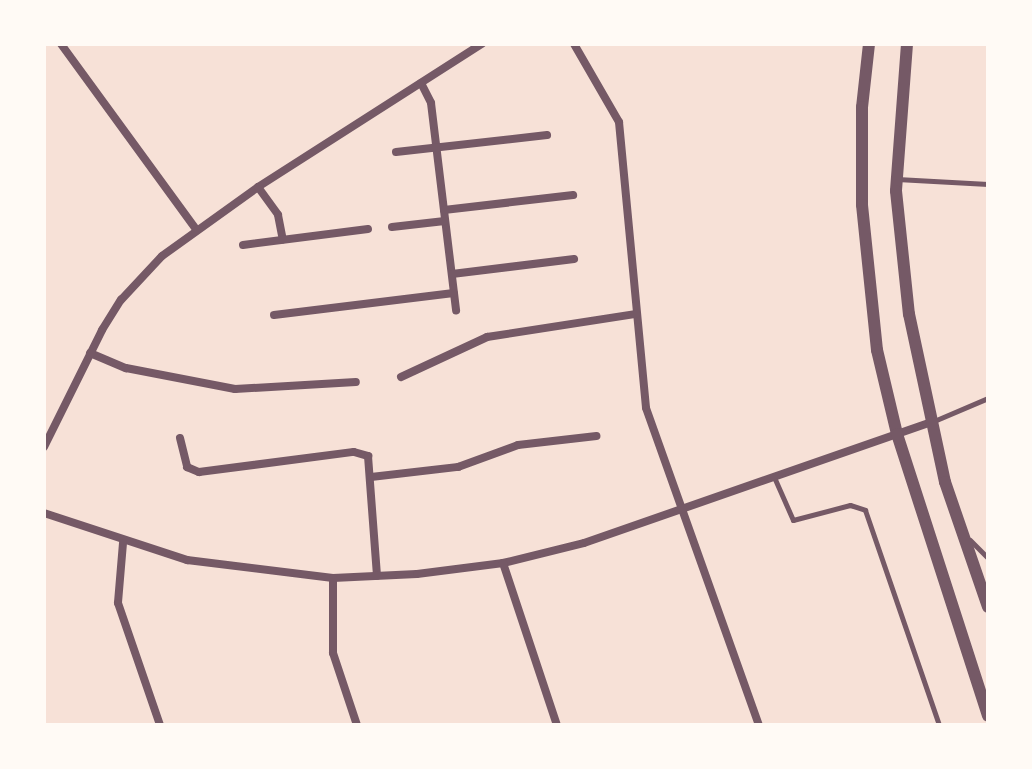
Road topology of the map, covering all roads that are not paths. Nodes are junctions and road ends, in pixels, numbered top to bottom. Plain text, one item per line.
1 (61, 44) edge
2 (482, 44) edge
3 (574, 44) edge
4 (869, 44) edge
5 (907, 44) edge
6 (421, 83) junction
7 (547, 135) dead end
8 (436, 147) junction
9 (396, 152) dead end
10 (896, 179) junction
11 (988, 184) edge
12 (258, 187) junction
13 (573, 195) dead end
14 (444, 210) junction
15 (445, 221) junction
16 (392, 227) dead end
17 (196, 229) junction
18 (368, 229) dead end
19 (283, 240) junction
20 (243, 245) dead end
21 (574, 259) dead end
22 (452, 274) junction
23 (454, 293) junction
24 (456, 310) dead end
25 (636, 314) junction
26 (274, 315) dead end
27 (90, 353) junction
28 (401, 377) dead end
29 (356, 382) dead end
30 (988, 398) edge
31 (929, 423) junction
32 (897, 434) junction
33 (596, 436) dead end
34 (180, 438) dead end
35 (44, 447) edge
36 (773, 476) junction
37 (371, 477) junction
38 (680, 508) junction
39 (44, 513) edge
40 (963, 534) junction
41 (123, 543) junction
42 (988, 558) edge
43 (503, 563) junction
44 (377, 576) junction
45 (333, 578) junction
46 (988, 607) edge
47 (988, 716) edge
48 (160, 725) edge
49 (357, 725) edge
50 (557, 725) edge
51 (759, 725) edge
52 (939, 725) edge

1 - 17 street
2 - 6 street
3 - 25 street
4 - 32 street
5 - 10 street
6 - 8 street
6 - 12 street
7 - 8 street
8 - 9 street
8 - 14 street
10 - 11 lane
10 - 31 street
12 - 17 street
12 - 19 street
13 - 14 street
14 - 15 street
15 - 16 street
15 - 22 street
17 - 27 street
18 - 19 street
19 - 20 street
21 - 22 street
22 - 23 street
23 - 24 street
23 - 26 street
25 - 28 street
25 - 38 street
27 - 29 street
27 - 35 street
30 - 31 lane
31 - 32 street
31 - 40 street
32 - 36 street
32 - 47 street
33 - 37 street
34 - 37 street
36 - 38 street
36 - 52 lane
37 - 44 street
38 - 43 street
38 - 51 street
39 - 41 street
40 - 42 lane
40 - 46 street
41 - 45 street
41 - 48 street
43 - 44 street
43 - 50 street
44 - 45 street
45 - 49 street

